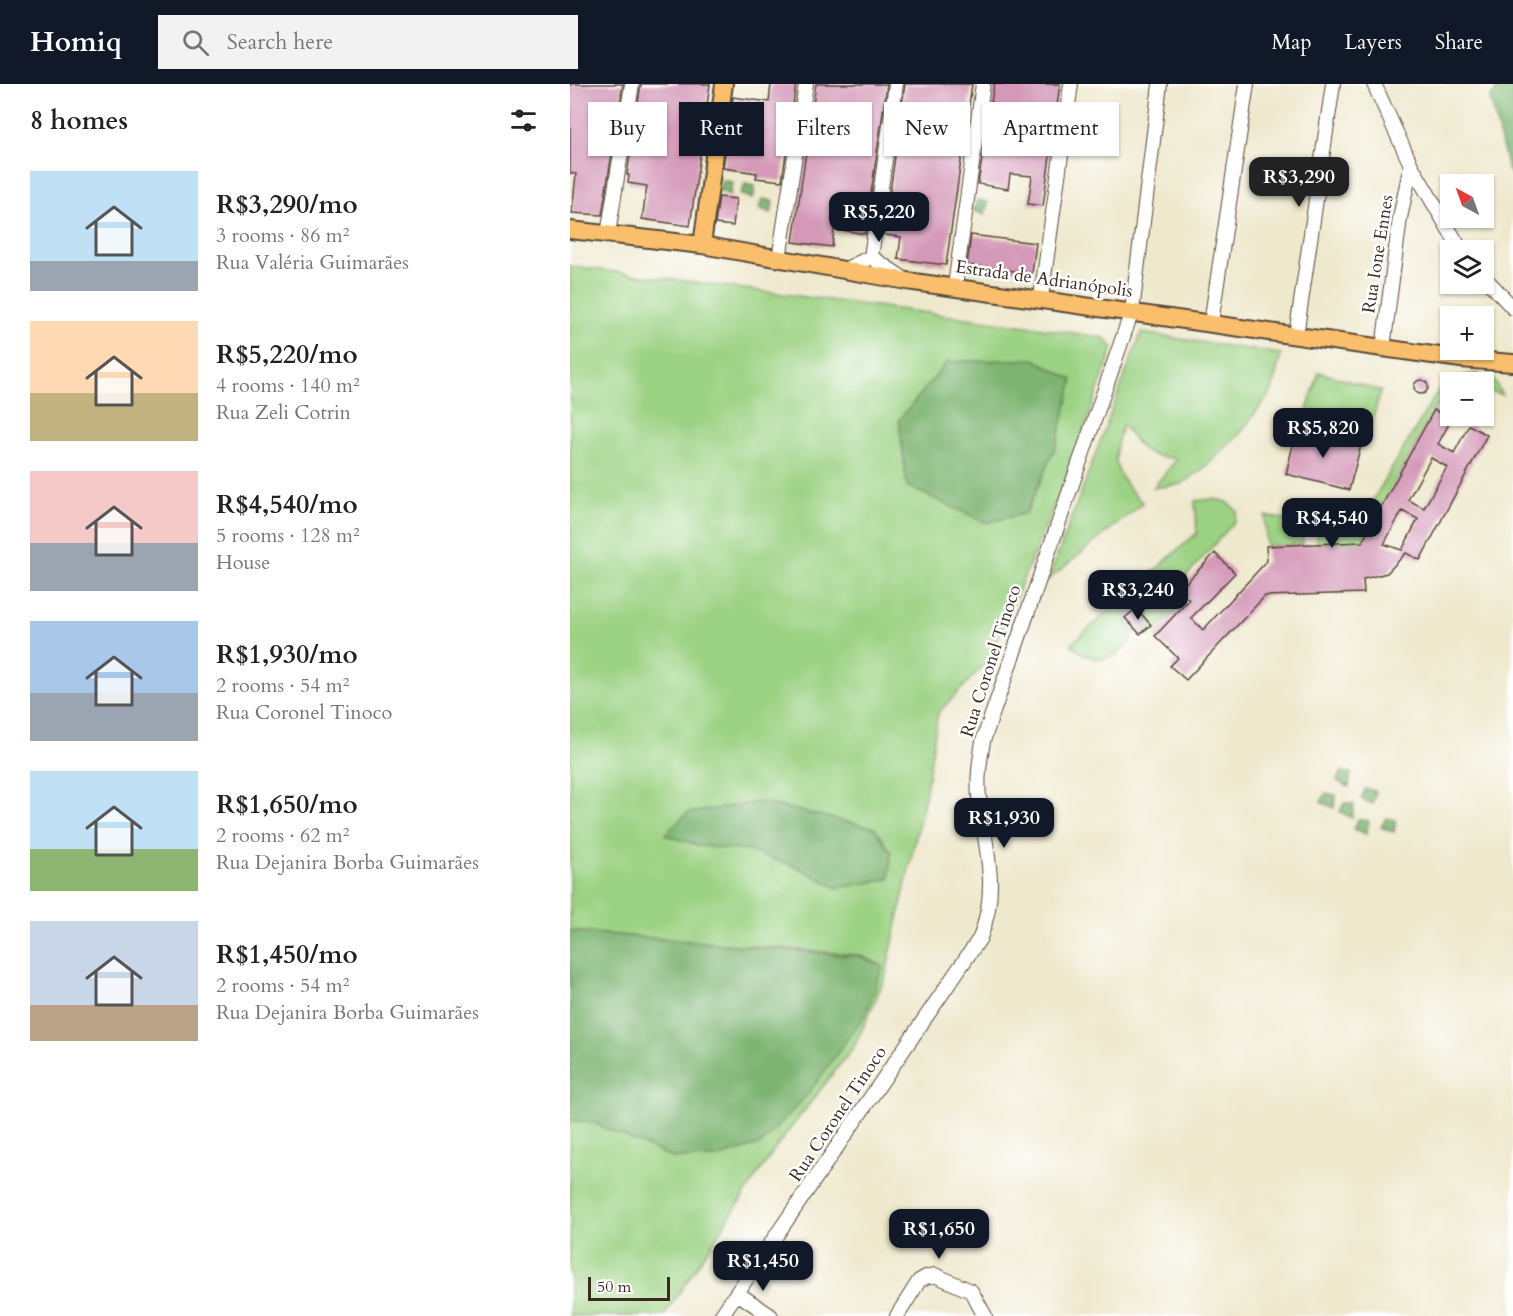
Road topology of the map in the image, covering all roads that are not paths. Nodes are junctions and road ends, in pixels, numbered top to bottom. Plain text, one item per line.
1 (632, 84) edge
2 (724, 84) edge
3 (806, 84) edge
4 (896, 84) edge
5 (983, 84) edge
6 (1071, 84) edge
7 (1161, 84) edge
8 (1247, 84) edge
9 (1333, 84) edge
10 (1374, 84) edge
11 (1411, 165) junction
12 (570, 230) edge
13 (608, 234) junction
14 (1455, 240) edge
15 (702, 245) junction
16 (871, 257) junction
17 (779, 259) junction
18 (844, 270) junction
19 (907, 281) junction
20 (955, 286) junction
21 (1494, 288) edge
22 (1041, 298) junction
23 (1513, 308) edge
24 (1132, 311) junction
25 (1211, 323) junction
26 (1296, 336) junction
27 (1383, 348) junction
28 (1513, 363) edge
29 (737, 1293) junction
30 (721, 1316) edge
31 (771, 1316) edge
32 (897, 1316) edge
33 (985, 1316) edge

1 - 13 street
2 - 15 main road
3 - 17 street
4 - 16 street
5 - 20 street
6 - 22 street
7 - 24 street, Rua Coronel Tinoco
8 - 25 street
9 - 26 street
10 - 11 street
11 - 14 street
11 - 27 street, Rua Ione Ennes
12 - 13 main road, Estrada de Adrianópolis
13 - 15 main road, Estrada de Adrianópolis
15 - 17 main road, Estrada de Adrianópolis
16 - 18 street
16 - 19 street
17 - 18 main road, Estrada de Adrianópolis
18 - 19 main road, Estrada de Adrianópolis
19 - 20 main road, Estrada de Adrianópolis
20 - 22 main road, Estrada de Adrianópolis
21 - 23 street
22 - 24 main road, Estrada de Adrianópolis
24 - 25 main road, Estrada de Adrianópolis
24 - 29 street, Rua Coronel Tinoco
25 - 26 main road, Estrada de Adrianópolis
26 - 27 main road, Estrada de Adrianópolis
27 - 28 main road, Estrada de Adrianópolis
29 - 30 street, Rua Coronel Tinoco
29 - 31 street
32 - 33 street

